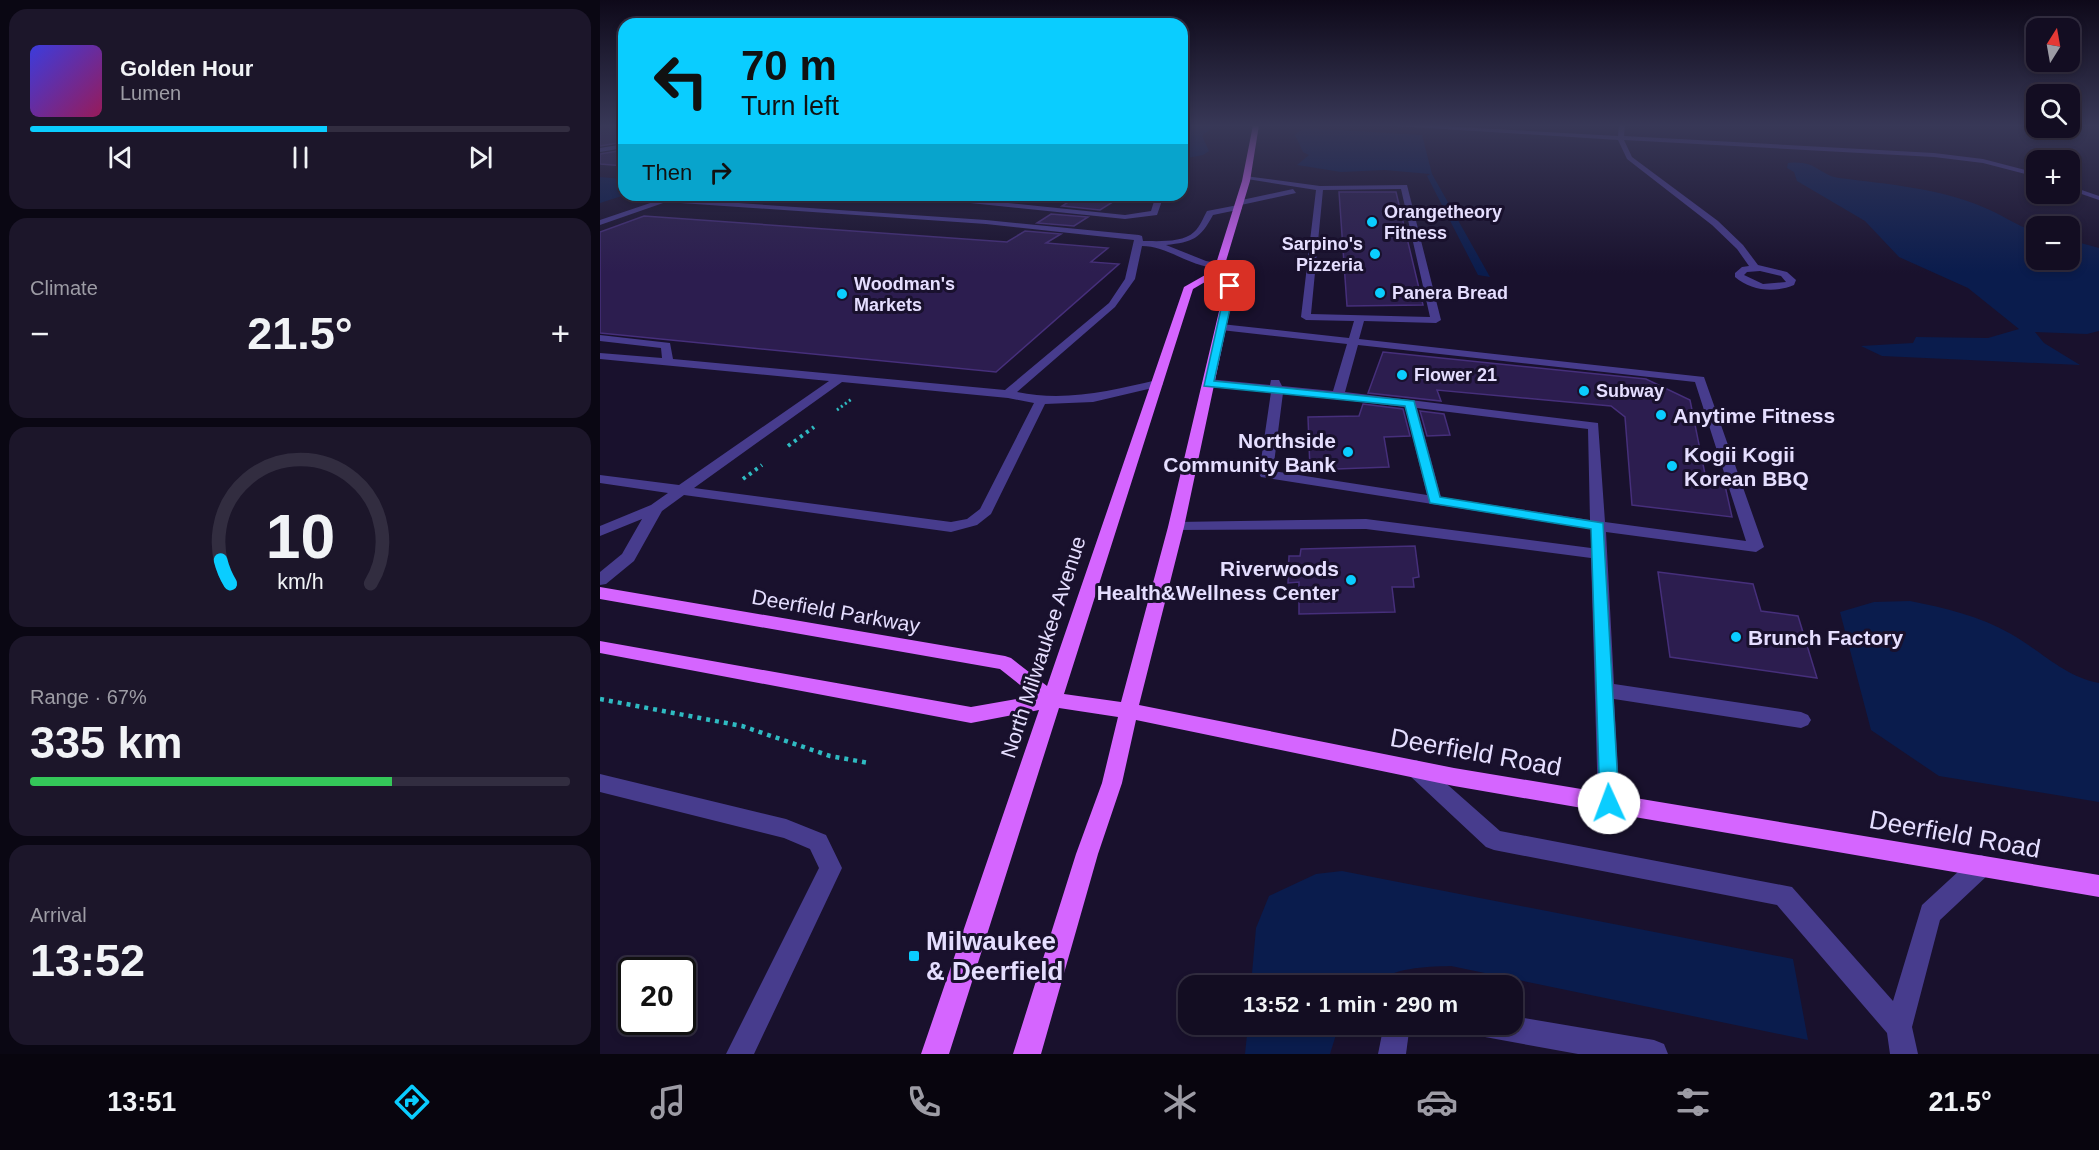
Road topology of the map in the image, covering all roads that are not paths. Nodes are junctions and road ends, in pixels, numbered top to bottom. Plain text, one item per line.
1 (1650, 174) edge
2 (1247, 177) joint
3 (1320, 188) junction
4 (2080, 191) edge
5 (2099, 198) edge
6 (662, 201) edge
7 (680, 201) edge
8 (971, 201) edge
9 (1158, 201) edge
10 (1239, 205) junction
11 (600, 223) edge
12 (1138, 243) junction
13 (1155, 244) junction
14 (1755, 268) junction
15 (1219, 269) junction
16 (1360, 318) junction
17 (1221, 327) junction
18 (600, 338) edge
19 (1354, 341) junction
20 (600, 356) edge
21 (668, 363) junction
22 (839, 379) junction
23 (1157, 384) junction
24 (1208, 384) junction
25 (1276, 386) junction
26 (1008, 394) junction
27 (1338, 395) junction
28 (1041, 401) junction
29 (1410, 404) junction
30 (600, 479) edge
31 (682, 489) junction
32 (1435, 500) junction
33 (656, 508) junction
34 (1598, 526) junction
35 (1176, 527) junction
36 (600, 531) edge
37 (1599, 554) junction
38 (600, 580) edge
39 (600, 593) edge
40 (600, 647) edge
41 (1605, 690) junction
42 (1052, 700) junction
43 (1129, 711) junction
44 (1801, 720) dead end
45 (1416, 769) junction
46 (600, 783) edge
47 (1609, 803) junction
48 (1981, 866) junction
49 (2099, 886) edge
50 (1899, 1027) junction
51 (1523, 1034) edge
52 (1395, 1035) edge
53 (1573, 1048) edge
54 (740, 1054) edge
55 (935, 1054) edge
56 (1027, 1054) edge
57 (1392, 1054) edge
58 (1654, 1054) edge
59 (1904, 1054) edge

1 - 14 street
2 - 3 street
2 - 10 main road
3 - 10 street
3 - 16 street
3 - 16 street
4 - 5 street
6 - 11 street
7 - 12 street
8 - 9 street
10 - 13 street
10 - 15 main road
12 - 13 street
12 - 26 street
13 - 15 street
14 - 14 street
15 - 17 main road
15 - 23 main road, North Milwaukee Avenue
16 - 19 street
17 - 19 street
17 - 24 main road
18 - 21 street
19 - 27 street
19 - 34 street
20 - 21 street
21 - 22 street
22 - 26 street
22 - 31 street
23 - 28 street
23 - 42 main road, North Milwaukee Avenue
24 - 25 street
24 - 35 main road
25 - 27 street
25 - 32 street
26 - 28 street
27 - 29 street
28 - 31 street
29 - 32 street
29 - 34 street
30 - 31 street
31 - 33 street
32 - 34 street
33 - 36 street
33 - 38 street
34 - 37 street
35 - 37 street
35 - 43 main road
37 - 41 street
39 - 42 main road, Deerfield Parkway
40 - 42 main road
41 - 44 street
41 - 47 street
42 - 43 main road
42 - 55 main road, North Milwaukee Avenue
43 - 45 main road, Deerfield Road
43 - 56 main road
45 - 47 main road, Deerfield Road
45 - 50 street
46 - 54 street
47 - 48 main road, Deerfield Road
48 - 49 main road, Deerfield Road
48 - 50 street
50 - 59 street
51 - 53 street
52 - 57 street
53 - 58 street

